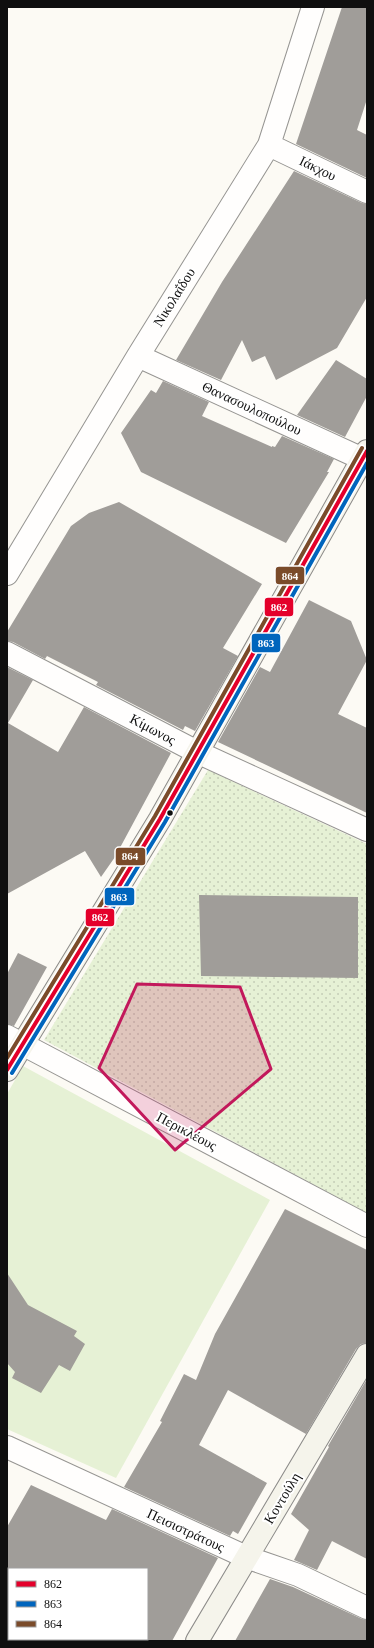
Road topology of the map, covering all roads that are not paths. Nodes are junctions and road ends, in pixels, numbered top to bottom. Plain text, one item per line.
1 (313, 7) edge
2 (269, 145) junction
3 (367, 192) edge
4 (138, 356) junction
5 (365, 457) edge
6 (7, 574) edge
7 (7, 653) edge
8 (197, 752) junction
9 (367, 830) edge
10 (14, 1040) edge
11 (7, 1070) edge
12 (367, 1226) edge
13 (367, 1355) edge
14 (7, 1447) edge
15 (246, 1557) junction
16 (367, 1608) edge
17 (197, 1641) edge

1 - 2 street, Νικολαΐδου
2 - 3 street, Ιάκχου
2 - 4 street, Νικολαΐδου
4 - 5 street, Θανασουλοπούλου
4 - 6 street, Νικολαΐδου
5 - 8 main road
7 - 8 street, Κίμωνος
8 - 9 street, Κίμωνος
8 - 10 main road
10 - 11 main road
10 - 12 street, Περικλέους
13 - 15 main road, Κοντούλη
14 - 15 street, Πεισιστράτους
15 - 16 street, Πεισιστράτους
15 - 17 main road, Κοντούλη

